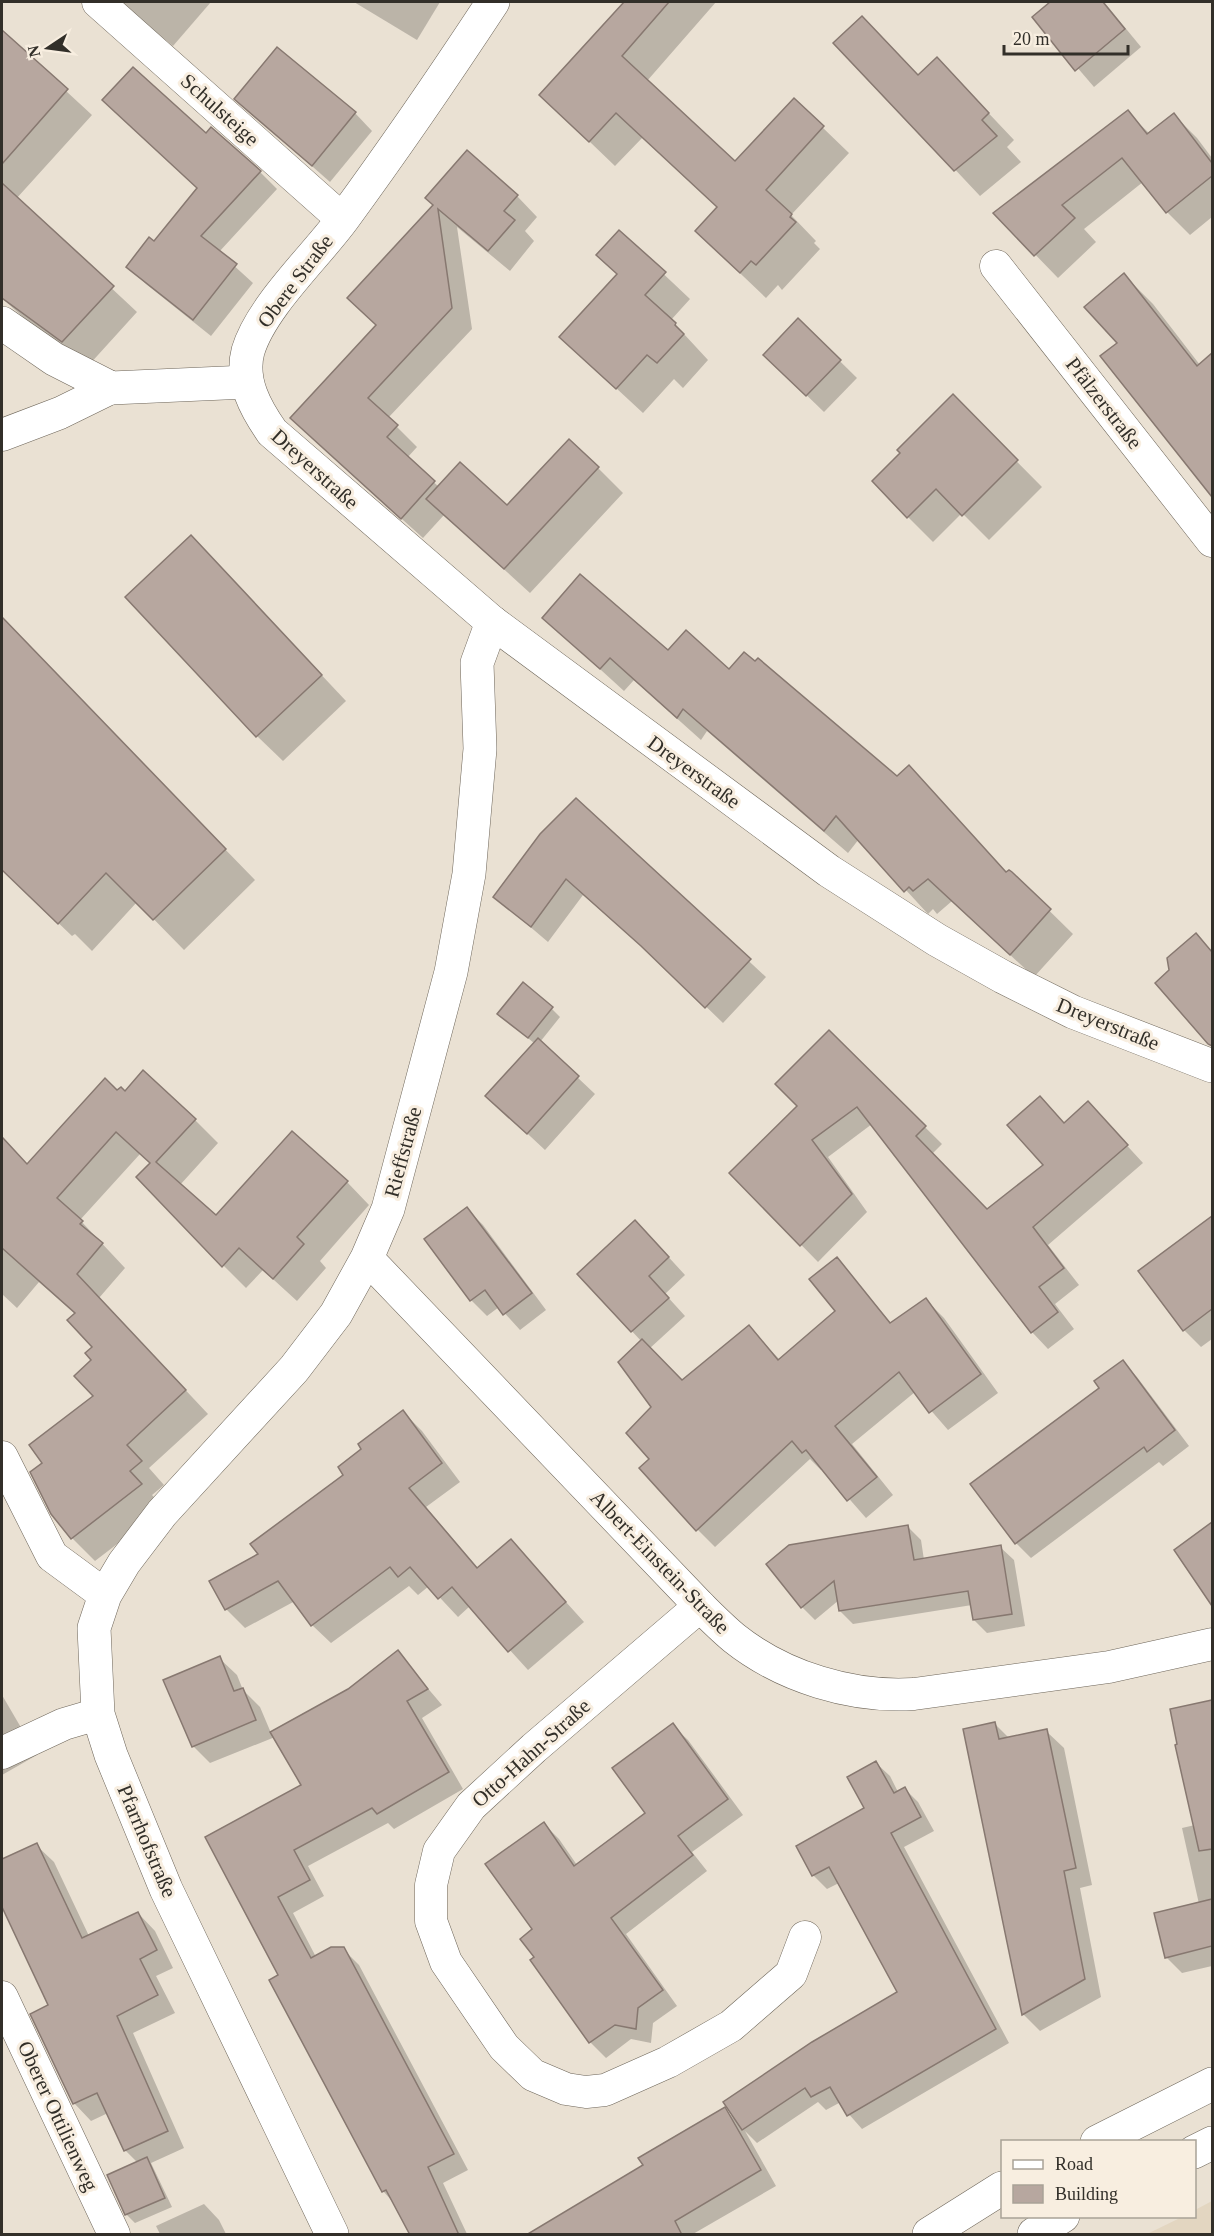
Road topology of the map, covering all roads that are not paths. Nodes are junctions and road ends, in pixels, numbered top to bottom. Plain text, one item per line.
1 (98, 2) edge
2 (494, 2) edge
3 (342, 219) junction
4 (996, 266) dead end
5 (2, 323) edge
6 (247, 382) junction
7 (111, 388) junction
8 (2, 435) edge
9 (1212, 541) edge
10 (492, 622) junction
11 (1212, 1066) edge
12 (367, 1258) junction
13 (2, 1457) edge
14 (105, 1595) junction
15 (700, 1606) junction
16 (1212, 1644) edge
17 (98, 1714) junction
18 (2, 1753) edge
19 (805, 1937) dead end
20 (2, 1997) edge
21 (1212, 2084) edge
22 (1101, 2140) edge
23 (1212, 2143) edge
24 (1196, 2150) edge
25 (1001, 2189) edge
26 (1061, 2218) edge
27 (114, 2235) edge
28 (332, 2235) edge
29 (929, 2235) edge
30 (1034, 2235) edge

1 - 3 street, Schulsteige
2 - 3 street, Obere Straße
3 - 6 street, Obere Straße
4 - 9 street, Pfälzerstraße
5 - 7 street
6 - 7 street
6 - 10 street, Dreyerstraße
7 - 8 street
10 - 11 street, Dreyerstraße
10 - 12 street, Rieffstraße
12 - 14 street, Rieffstraße
12 - 15 street, Albert-Einstein-Straße
13 - 14 street
14 - 17 street, Pfarrhofstraße
15 - 16 street, Albert-Einstein-Straße
15 - 19 street, Otto-Hahn-Straße
17 - 18 street
17 - 28 street, Pfarrhofstraße
20 - 27 street, Oberer Ottilienweg
21 - 22 street
23 - 24 street
25 - 29 street
26 - 30 street

